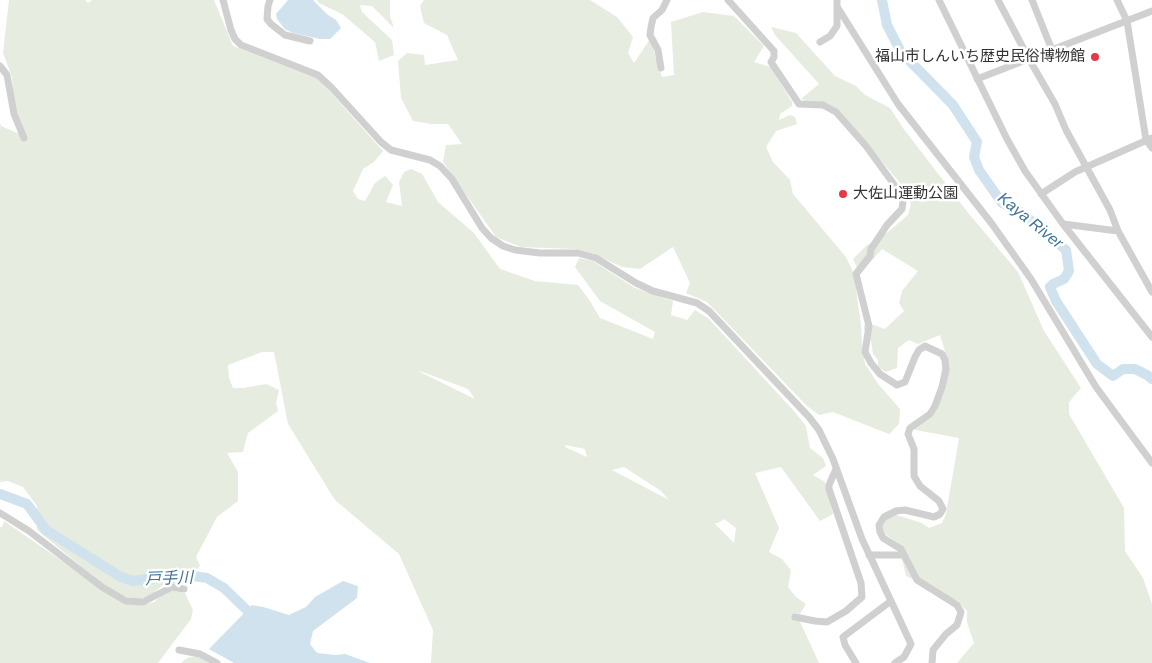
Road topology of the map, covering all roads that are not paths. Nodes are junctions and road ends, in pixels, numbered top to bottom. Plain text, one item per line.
1 (223, 0) edge
2 (270, 0) edge
3 (667, 0) edge
4 (728, 0) edge
5 (939, 0) edge
6 (998, 0) edge
7 (1032, 0) edge
8 (1118, 0) edge
9 (838, 4) edge
10 (1152, 11) edge
11 (1127, 21) junction
12 (310, 41) dead end
13 (820, 42) dead end
14 (1052, 50) junction
15 (1029, 59) junction
16 (0, 66) edge
17 (661, 68) dead end
18 (977, 79) junction
19 (24, 138) dead end
20 (1149, 139) edge
21 (1152, 148) edge
22 (1086, 167) junction
23 (1041, 194) junction
24 (1063, 224) junction
25 (1118, 231) junction
26 (1152, 292) edge
27 (1152, 337) edge
28 (1152, 463) edge
29 (836, 469) junction
30 (0, 513) edge
31 (869, 555) junction
32 (904, 555) junction
33 (184, 589) dead end
34 (891, 601) junction
35 (795, 617) dead end
36 (179, 650) dead end
37 (216, 663) edge
38 (856, 663) edge
39 (895, 663) edge
40 (932, 663) edge

1 - 29 street
2 - 12 street
3 - 17 street
4 - 32 street
5 - 18 street
6 - 15 street
7 - 14 street
8 - 11 street
9 - 13 street
9 - 28 street
10 - 11 street
11 - 14 street
11 - 20 street
14 - 15 street
15 - 18 street
15 - 22 street
16 - 19 street
18 - 23 street
20 - 21 street
20 - 22 street
22 - 23 street
22 - 25 street
23 - 24 street
24 - 25 street
24 - 27 street
25 - 26 street
29 - 31 street
29 - 35 street
30 - 33 street
31 - 32 street
31 - 34 street
32 - 40 street
34 - 38 street
34 - 39 street
36 - 37 street

